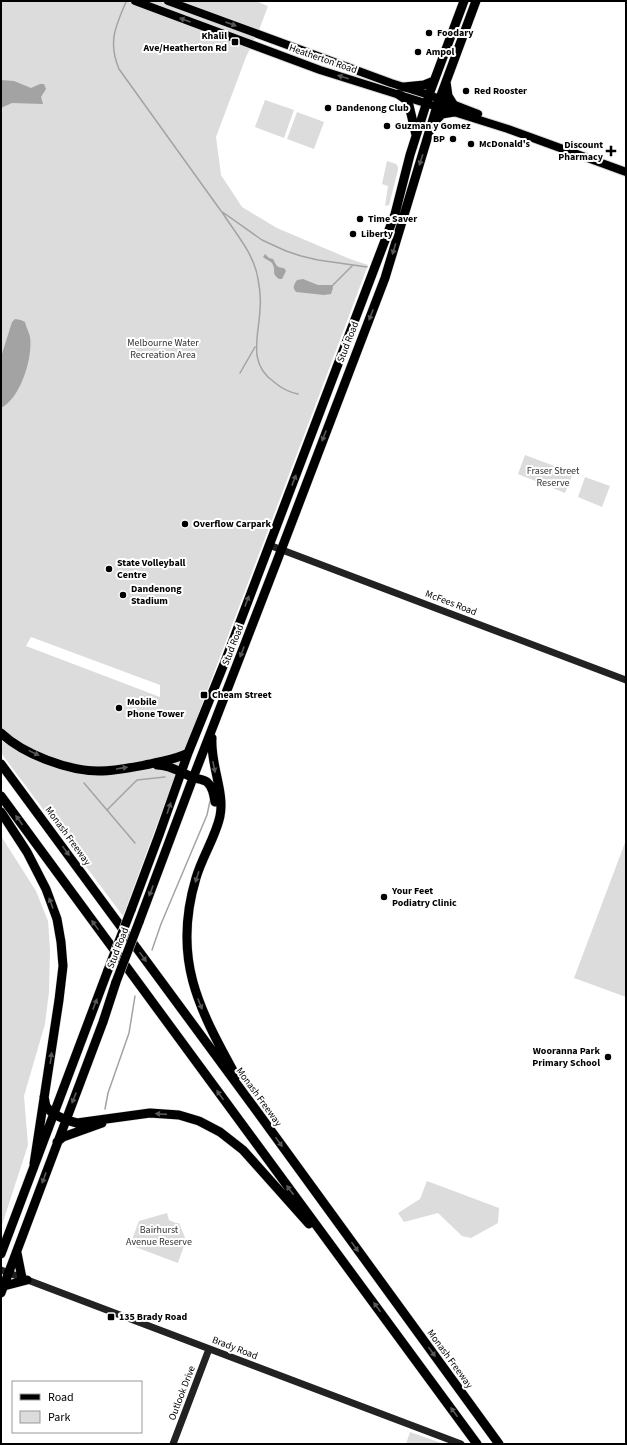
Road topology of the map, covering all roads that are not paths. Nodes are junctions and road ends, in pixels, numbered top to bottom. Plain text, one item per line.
1 (135, 1) edge
2 (168, 1) edge
3 (464, 1) edge
4 (476, 1) edge
5 (258, 34) junction
6 (274, 41) junction
7 (254, 45) junction
8 (271, 51) junction
9 (434, 81) junction
10 (446, 81) junction
11 (401, 90) junction
12 (428, 99) junction
13 (438, 103) junction
14 (453, 108) junction
15 (431, 125) junction
16 (416, 135) junction
17 (626, 172) edge
18 (268, 545) junction
19 (282, 550) junction
20 (626, 680) edge
21 (212, 728) junction
22 (1, 733) edge
23 (188, 753) junction
24 (1, 764) edge
25 (145, 765) junction
26 (181, 772) junction
27 (193, 778) junction
28 (1, 796) edge
29 (1, 812) edge
30 (210, 840) junction
31 (44, 1097) junction
32 (256, 1110) junction
33 (54, 1113) junction
34 (110, 1118) junction
35 (66, 1119) junction
36 (57, 1142) junction
37 (34, 1164) junction
38 (16, 1252) junction
39 (1, 1254) edge
40 (347, 1266) junction
41 (5, 1272) edge
42 (25, 1279) junction
43 (2, 1290) edge
44 (209, 1349) junction
45 (173, 1444) edge
46 (461, 1444) edge
47 (477, 1444) edge
48 (498, 1444) edge

7 -> 1 main road, Heatherton Road
2 -> 5 main road, Heatherton Road
3 - 9 highway, Stud Road
4 - 10 highway, Stud Road
5 - 6 main road, Heatherton Road
5 - 7 main road
6 - 8 main road
6 - 11 main road, Heatherton Road
7 - 8 main road, Heatherton Road
11 -> 8 main road, Heatherton Road
9 - 11 highway
9 - 12 highway, Stud Road
10 - 13 highway, Stud Road
10 - 14 highway
11 - 12 main road, Heatherton Road
11 - 16 highway
12 - 13 main road, Heatherton Road
12 - 16 highway, Stud Road
13 - 14 main road, Heatherton Road
13 - 15 highway, Stud Road
14 - 15 highway
14 - 17 main road, Heatherton Road
15 -> 19 highway, Stud Road
18 -> 16 highway, Stud Road
18 - 19 street, McFees Road
23 -> 18 highway, Stud Road
19 - 20 street, McFees Road
19 -> 21 highway, Stud Road
21 - 27 highway, Stud Road
21 -> 30 highway
22 -> 25 highway
23 - 25 highway
23 - 26 highway, Stud Road
24 -> 32 highway, Monash Freeway
25 - 26 highway
26 - 27 highway
33 -> 26 highway, Stud Road, bridge
27 - 30 highway
27 -> 35 highway, Stud Road, bridge
40 -> 28 highway
31 -> 29 highway
30 -> 32 highway
31 - 33 highway
31 - 37 highway
32 -> 48 highway, Monash Freeway
33 - 35 highway
33 - 37 highway, Stud Road
34 - 35 highway
34 - 36 highway
40 -> 34 highway
35 - 36 highway, Stud Road
36 -> 38 highway, Stud Road
37 - 39 highway, Stud Road
38 - 41 highway, Stud Road
38 - 42 highway
47 -> 40 highway
41 - 42 street, Brady Road
41 - 43 highway, Stud Road
42 - 43 highway
42 - 44 street, Brady Road
44 - 45 street, Outlook Drive
44 - 46 street, Brady Road

